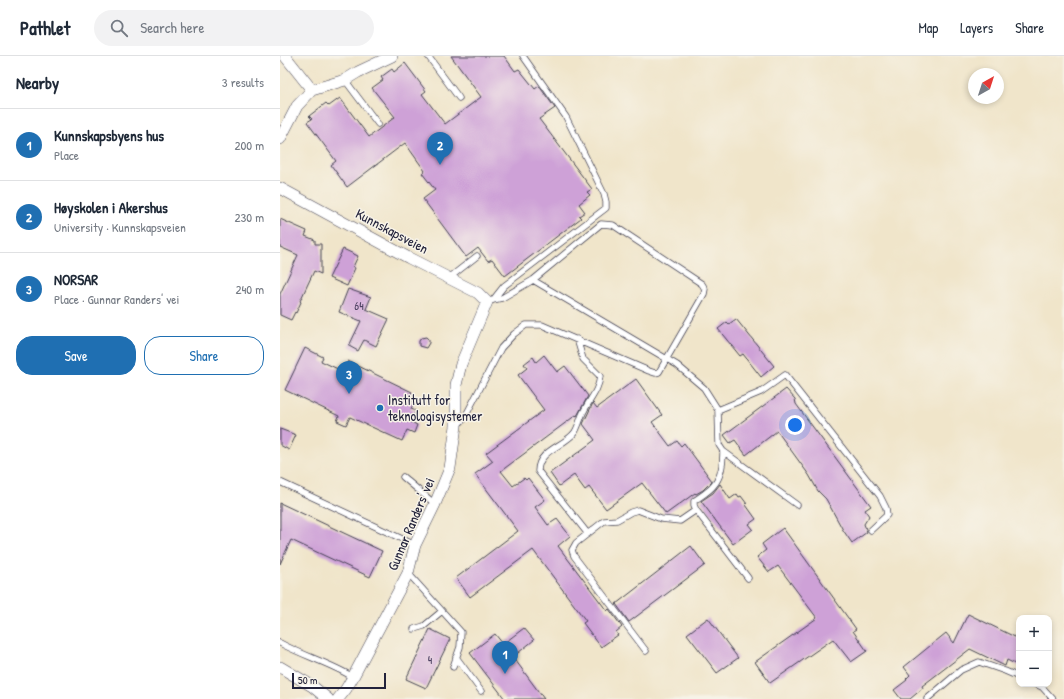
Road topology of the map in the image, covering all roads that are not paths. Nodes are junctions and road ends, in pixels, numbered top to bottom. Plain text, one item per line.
1 (285, 56) edge
2 (392, 56) edge
3 (428, 56) edge
4 (523, 56) edge
5 (345, 80) junction
6 (312, 90) junction
7 (459, 98) dead end
8 (378, 124) dead end
9 (280, 140) edge
10 (280, 188) edge
11 (477, 256) dead end
12 (449, 278) junction
13 (533, 280) junction
14 (490, 301) junction
15 (577, 339) junction
16 (666, 358) junction
17 (718, 410) junction
18 (456, 426) junction
19 (723, 451) junction
20 (403, 477) dead end
21 (280, 482) edge
22 (435, 504) junction
23 (797, 505) dead end
24 (696, 510) junction
25 (871, 530) dead end
26 (588, 534) junction
27 (415, 545) junction
28 (408, 573) junction
29 (748, 578) dead end
30 (442, 611) junction
31 (414, 629) dead end
32 (280, 643) edge
33 (646, 651) dead end
34 (456, 657) junction
35 (280, 667) edge
36 (452, 667) dead end
37 (1016, 676) edge
38 (353, 677) junction
39 (1042, 687) edge
40 (481, 691) dead end
41 (328, 699) edge
42 (338, 699) edge
43 (927, 699) edge
44 (1053, 699) edge

1 - 6 street
2 - 5 street
3 - 7 lane
4 - 14 lane
5 - 6 street
5 - 8 lane
6 - 9 street
10 - 12 street, Kunnskapsveien
11 - 12 lane
12 - 14 street, Kunnskapsveien
13 - 14 lane
13 - 16 lane
13 - 16 lane
14 - 18 street, Gunnar Randers' vei
15 - 16 lane
15 - 18 lane
15 - 26 lane
16 - 17 lane
17 - 19 lane
17 - 25 lane
18 - 22 street, Gunnar Randers' vei
19 - 23 lane
19 - 24 lane
20 - 22 lane
21 - 27 lane
22 - 27 street, Gunnar Randers' vei
24 - 26 lane
24 - 29 lane
26 - 33 lane
27 - 28 street, Gunnar Randers' vei
28 - 30 lane
28 - 38 street, Gunnar Randers' vei
30 - 31 lane
30 - 34 lane
32 - 38 lane
34 - 36 lane
34 - 40 lane
35 - 41 street
37 - 43 lane
38 - 42 street, Gunnar Randers' vei
39 - 44 lane

